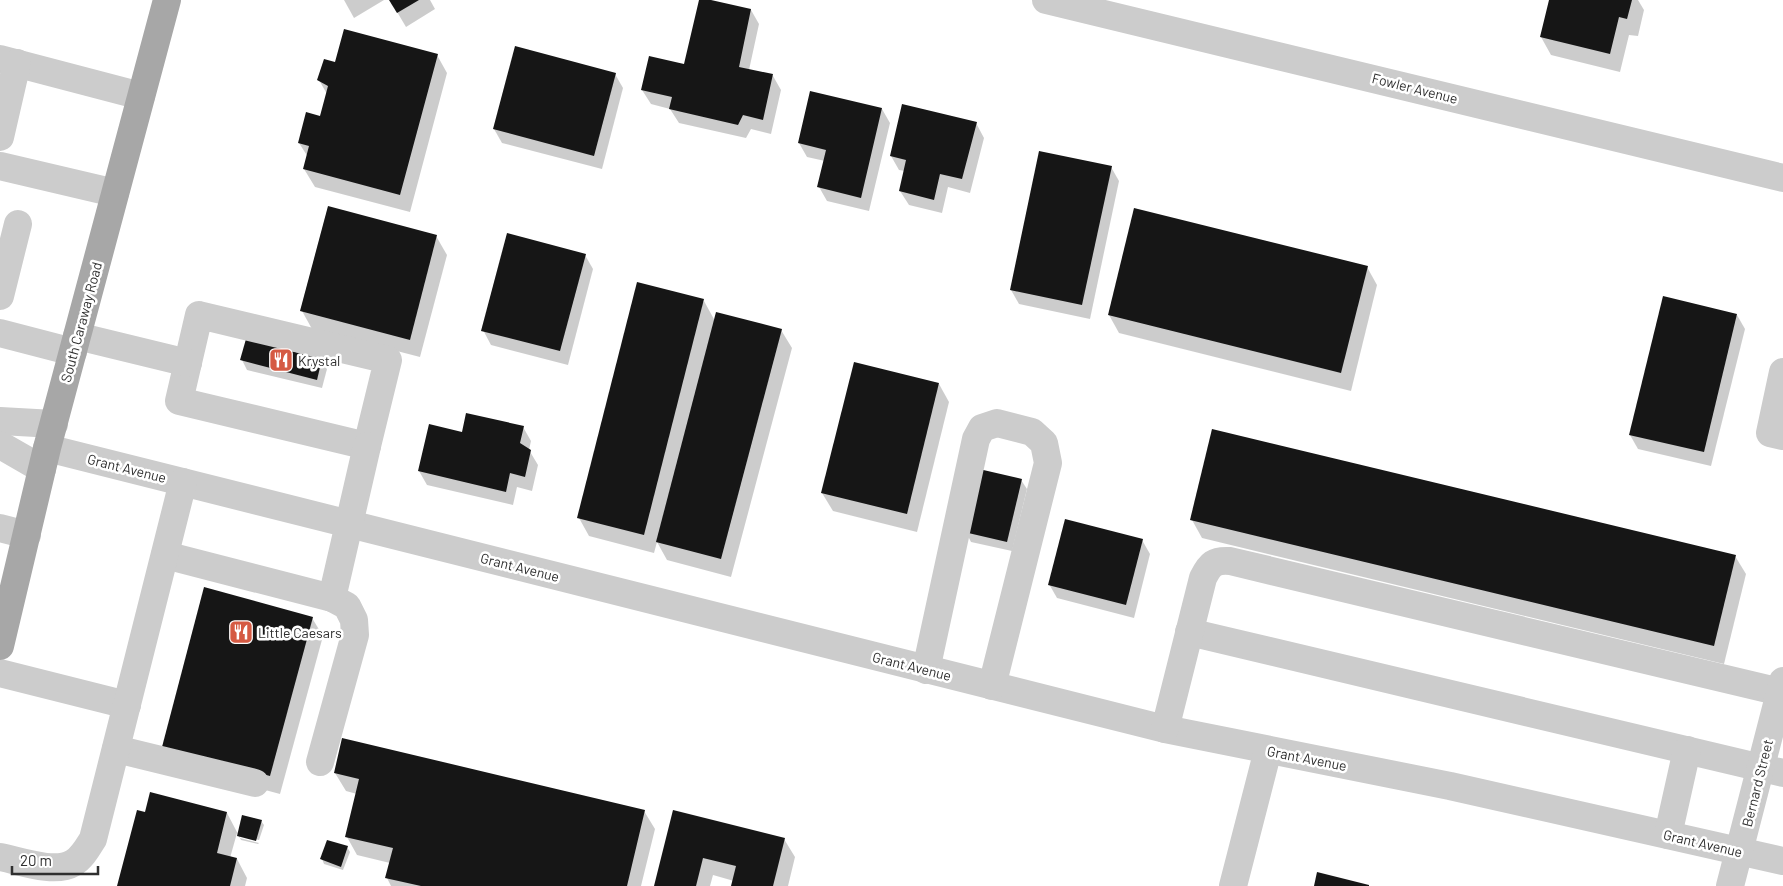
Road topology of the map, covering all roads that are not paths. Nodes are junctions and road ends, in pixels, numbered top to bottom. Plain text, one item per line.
1 (1046, 0) edge
2 (163, 1) edge
3 (8, 61) edge
4 (141, 96) junction
5 (0, 137) edge
6 (0, 166) edge
7 (1783, 178) edge
8 (115, 193) junction
9 (18, 224) dead end
10 (0, 296) edge
11 (0, 333) edge
12 (75, 344) junction
13 (188, 363) junction
14 (1783, 372) edge
15 (0, 421) edge
16 (1783, 436) edge
17 (0, 445) edge
18 (367, 446) junction
19 (48, 447) junction
20 (183, 482) junction
21 (348, 524) junction
22 (0, 528) edge
23 (27, 535) junction
24 (165, 555) junction
25 (332, 598) junction
26 (1189, 632) junction
27 (0, 646) edge
28 (926, 670) junction
29 (0, 673) edge
30 (992, 686) junction
31 (1782, 686) edge
32 (128, 705) junction
33 (1165, 729) junction
34 (116, 749) junction
35 (1268, 750) junction
36 (1687, 750) junction
37 (320, 762) dead end
38 (1772, 770) edge
39 (255, 783) dead end
40 (1668, 835) junction
41 (1740, 851) junction
42 (0, 857) edge
43 (1783, 861) edge
44 (1234, 886) edge
45 (1730, 886) edge

1 - 7 street, Fowler Avenue
2 - 4 main road, South Caraway Road
3 - 4 street
3 - 5 street
4 - 8 main road, South Caraway Road
6 - 8 street
8 - 12 main road, South Caraway Road
9 - 10 street
11 - 12 street
12 - 13 street
12 - 19 main road, South Caraway Road
13 - 18 street
13 - 18 street
14 - 16 street
15 - 19 street
17 - 19 street
18 - 21 street
19 - 20 street, Grant Avenue
19 - 23 main road, South Caraway Road
20 - 21 street, Grant Avenue
20 - 24 street
21 - 25 street
21 - 28 street, Grant Avenue
22 - 23 street
23 - 27 main road, South Caraway Road
24 - 25 street
24 - 32 street
25 - 37 street
26 - 31 street
26 - 33 street
26 - 36 street
28 - 30 street, Grant Avenue
28 - 30 street
29 - 32 street
30 - 33 street, Grant Avenue
31 - 38 street, Bernard Street
32 - 34 street
33 - 35 street, Grant Avenue
34 - 39 street
34 - 42 street
35 - 40 street, Grant Avenue
35 - 44 street
36 - 38 street
36 - 40 street
38 - 41 street, Bernard Street
40 - 41 street, Grant Avenue
41 - 43 street, Grant Avenue
41 - 45 street, Bernard Street

